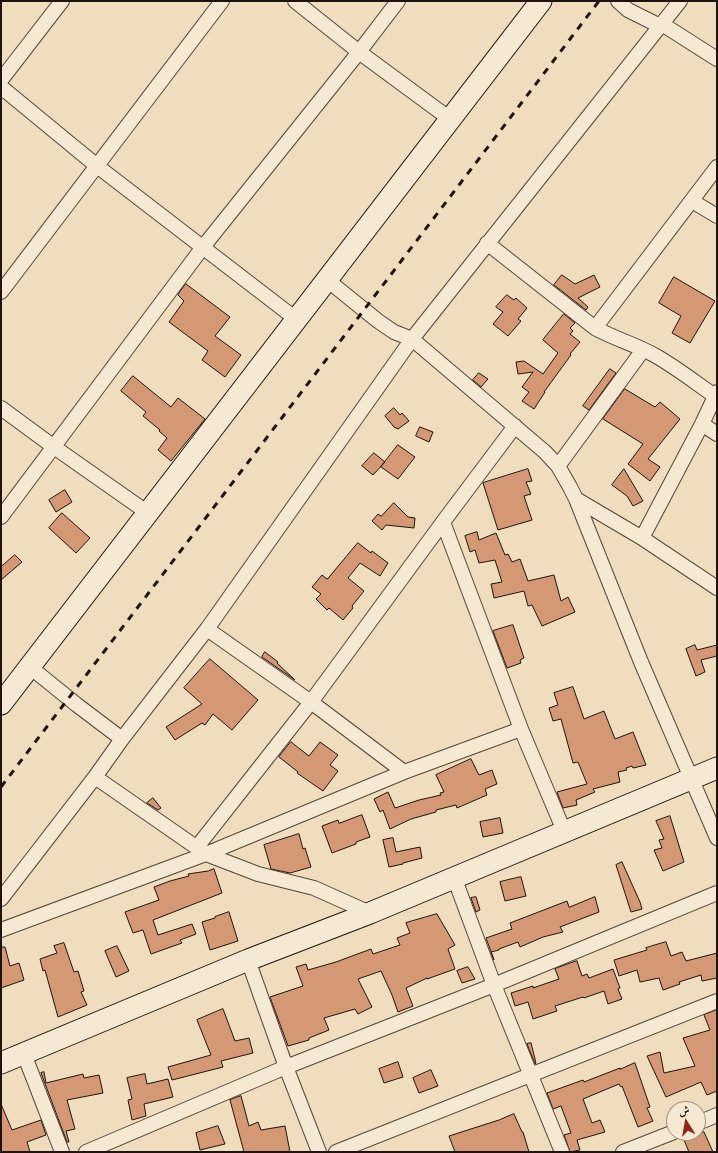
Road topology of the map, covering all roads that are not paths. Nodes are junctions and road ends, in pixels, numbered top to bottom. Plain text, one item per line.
1 (62, 1) edge
2 (222, 1) edge
3 (295, 1) edge
4 (398, 1) edge
5 (541, 1) edge
6 (618, 1) edge
7 (680, 1) edge
8 (662, 24) junction
9 (359, 52) junction
10 (717, 60) edge
11 (1, 80) edge
12 (1, 87) edge
13 (450, 119) junction
14 (97, 166) junction
15 (717, 167) edge
16 (692, 201) junction
17 (717, 216) edge
18 (487, 243) junction
19 (203, 247) junction
20 (326, 279) junction
21 (1, 292) edge
22 (296, 319) junction
23 (595, 328) junction
24 (412, 339) junction
25 (644, 350) junction
26 (716, 394) edge
27 (1, 408) edge
28 (702, 424) junction
29 (516, 426) junction
30 (717, 434) edge
31 (54, 447) junction
32 (558, 466) junction
33 (576, 498) junction
34 (148, 514) junction
35 (1, 517) edge
36 (443, 522) junction
37 (642, 538) junction
38 (717, 588) edge
39 (207, 629) junction
40 (30, 667) junction
41 (311, 702) junction
42 (1, 704) edge
43 (521, 729) junction
44 (122, 739) junction
45 (717, 768) edge
46 (404, 772) junction
47 (95, 777) junction
48 (692, 780) junction
49 (564, 831) junction
50 (717, 838) edge
51 (202, 850) junction
52 (454, 877) junction
53 (717, 893) edge
54 (1, 899) edge
55 (370, 913) junction
56 (1, 930) edge
57 (248, 960) junction
58 (494, 985) junction
59 (717, 1001) edge
60 (24, 1054) junction
61 (1, 1063) edge
62 (286, 1067) junction
63 (531, 1075) junction
64 (717, 1115) edge
65 (706, 1120) edge
66 (666, 1135) edge
67 (62, 1152) edge
68 (86, 1152) edge
69 (319, 1152) edge
70 (336, 1152) edge
71 (562, 1152) edge
72 (623, 1152) edge

1 - 11 street
2 - 14 street
3 - 9 street
4 - 9 street
5 - 13 main road
6 - 8 street
7 - 8 street
8 - 10 street
8 - 18 street
9 - 13 street
9 - 19 street
12 - 14 street
13 - 20 main road
14 - 19 street
14 - 21 street
15 - 16 street
16 - 17 street
16 - 23 street
18 - 23 street
18 - 24 street
19 - 22 street
19 - 31 street
20 - 22 main road
20 - 24 street
22 - 34 main road
23 - 25 street
24 - 29 street
24 - 39 street
25 - 26 street
25 - 32 street
26 - 28 street
27 - 31 street
28 - 30 street
28 - 37 street
29 - 32 street
29 - 36 street
31 - 34 street
31 - 35 street
32 - 33 street
33 - 37 street
33 - 48 street
34 - 40 main road
36 - 41 street
36 - 43 street
37 - 38 street
39 - 41 street
39 - 44 street
40 - 42 main road
40 - 44 street
41 - 46 street
41 - 51 street
43 - 46 street
43 - 49 street
44 - 47 street
45 - 48 main road
46 - 51 street
47 - 51 street
47 - 54 street
48 - 49 main road
48 - 50 street
49 - 52 main road
51 - 55 street
51 - 56 street
52 - 55 main road
52 - 58 street
53 - 58 street
55 - 57 main road
57 - 60 main road
57 - 62 street
58 - 62 street
58 - 63 street
59 - 63 street
60 - 61 main road
60 - 67 street
62 - 68 street
62 - 69 street
63 - 70 street
63 - 71 street
64 - 65 street
66 - 72 street

